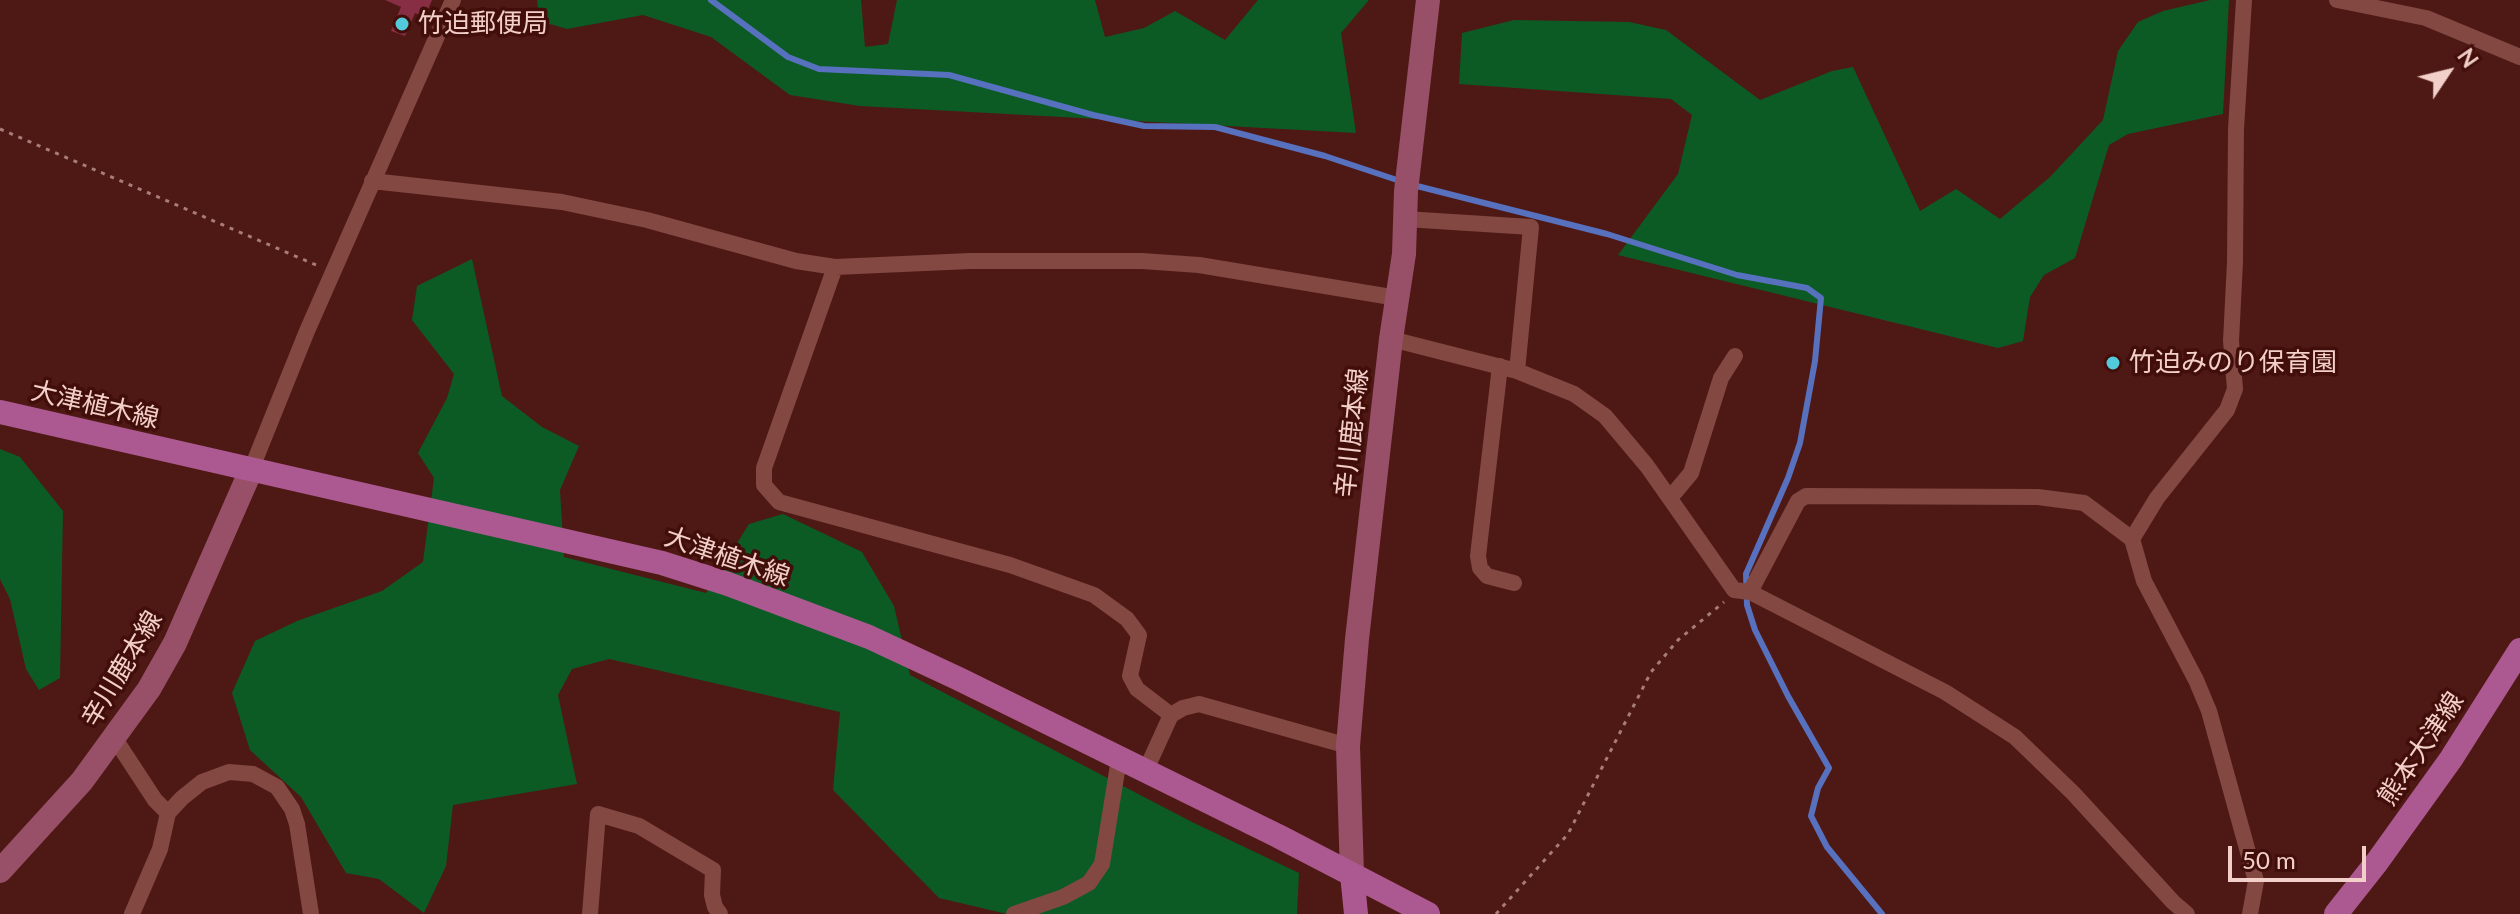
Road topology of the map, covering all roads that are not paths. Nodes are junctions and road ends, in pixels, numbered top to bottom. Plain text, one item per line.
1 (453, 0) edge
2 (1428, 0) edge
3 (2244, 0) edge
4 (2337, 0) edge
5 (2520, 57) edge
6 (372, 181) junction
7 (1405, 219) junction
8 (835, 267) junction
9 (1397, 298) junction
10 (1391, 339) junction
11 (1735, 356) dead end
12 (1500, 366) junction
13 (1517, 371) junction
14 (0, 412) edge
15 (251, 470) junction
16 (1670, 498) junction
17 (2132, 539) junction
18 (1514, 583) dead end
19 (1750, 592) junction
20 (2520, 650) edge
21 (1171, 715) junction
22 (115, 739) junction
23 (1348, 746) junction
24 (1119, 759) junction
25 (1145, 772) junction
26 (168, 813) junction
27 (3, 864) edge
28 (1352, 874) junction
29 (132, 914) edge
30 (311, 914) edge
31 (590, 914) edge
32 (720, 914) edge
33 (1014, 914) edge
34 (1356, 914) edge
35 (1428, 914) edge
36 (2187, 914) edge
37 (2250, 914) edge
38 (2336, 914) edge

1 - 6 street
2 - 7 main road, 辛川鹿本線
3 - 17 street
4 - 5 street
6 - 8 street
6 - 15 street
7 - 9 main road, 辛川鹿本線
7 - 13 street
8 - 9 street
8 - 21 street
9 - 10 main road, 辛川鹿本線
10 - 12 street
10 - 23 main road, 辛川鹿本線
11 - 16 street
12 - 13 street
12 - 18 street
13 - 16 street
14 - 15 main road, 大津植木線
15 - 22 main road, 辛川鹿本線
15 - 24 main road, 大津植木線
16 - 19 street
17 - 19 street
17 - 37 street
19 - 36 street
20 - 38 main road, 熊本大津線
21 - 23 street
21 - 25 street
22 - 26 street
22 - 27 main road, 辛川鹿本線
23 - 28 main road, 辛川鹿本線
24 - 25 main road, 大津植木線
24 - 33 street
25 - 28 main road, 大津植木線
26 - 29 street
26 - 30 street
28 - 34 main road
28 - 35 main road
31 - 32 street

